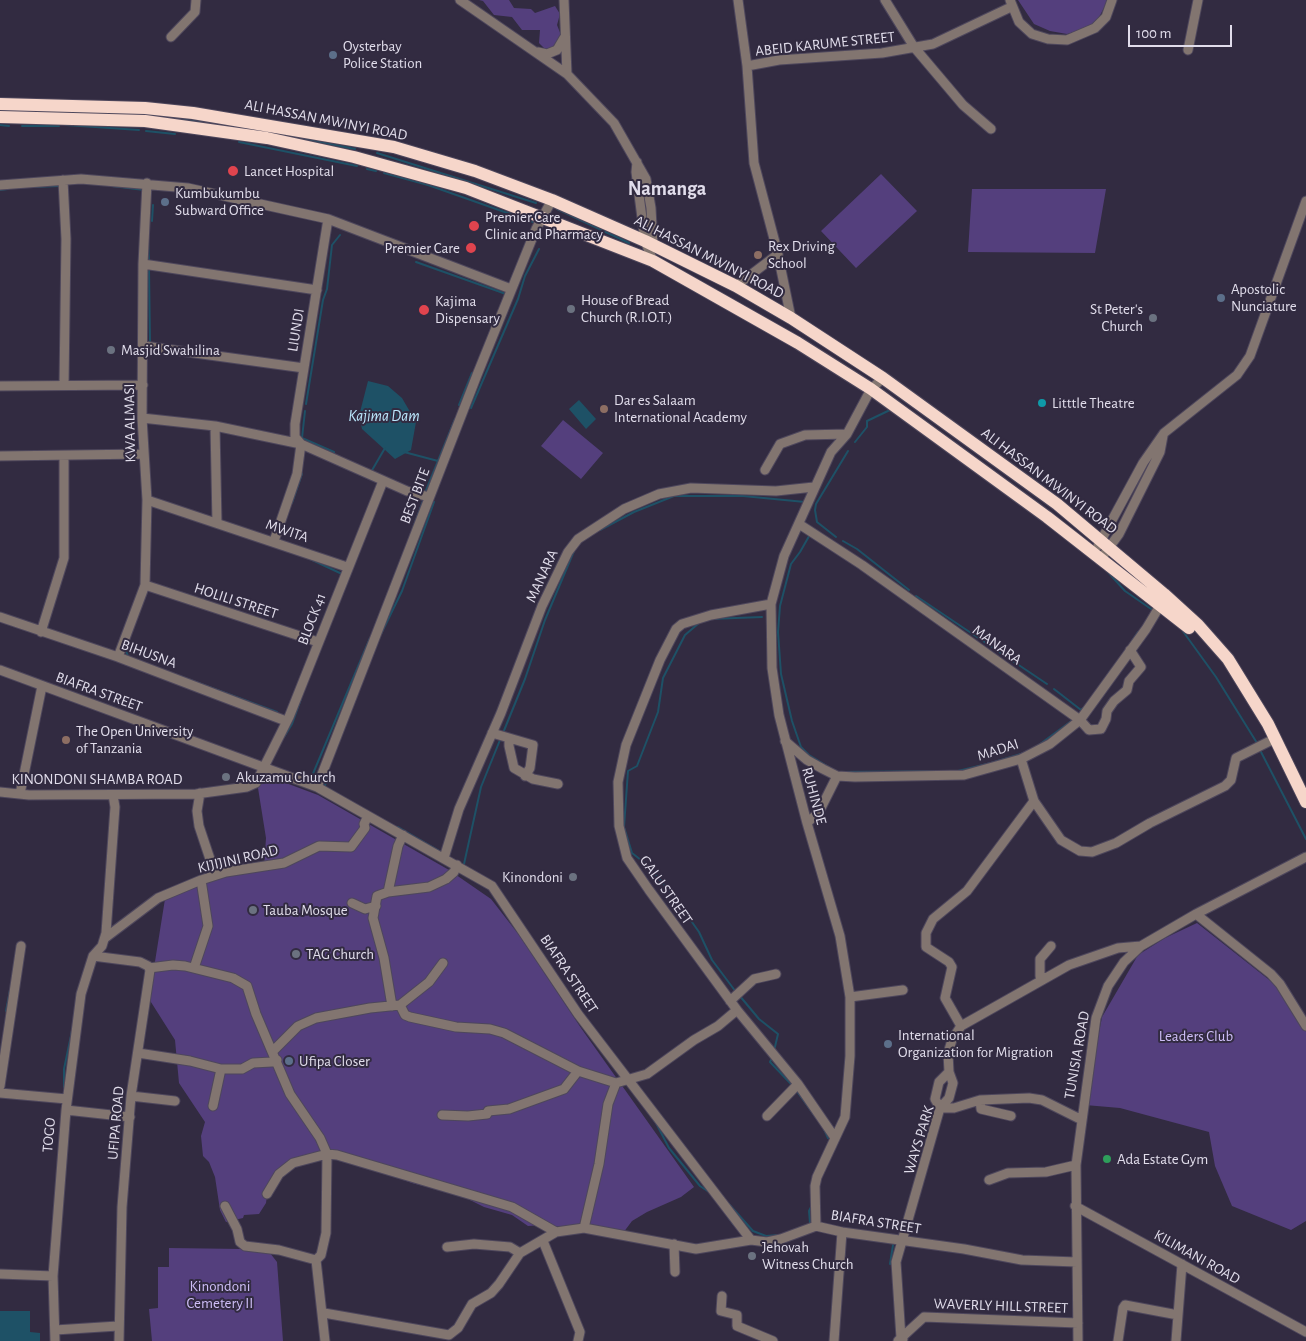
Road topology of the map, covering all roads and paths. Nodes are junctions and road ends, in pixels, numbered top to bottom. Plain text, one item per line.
1 (196, 0) edge
2 (460, 0) edge
3 (564, 0) edge
4 (738, 0) edge
5 (885, 0) edge
6 (1112, 0) edge
7 (1198, 0) edge
8 (1010, 3) edge
9 (565, 35) junction
10 (171, 37) dead end
11 (914, 47) junction
12 (1188, 50) dead end
13 (536, 51) junction
14 (747, 66) junction
15 (567, 74) junction
16 (0, 104) edge
17 (0, 116) edge
18 (991, 129) dead end
19 (64, 180) junction
20 (147, 183) junction
21 (0, 185) edge
22 (552, 200) junction
23 (1306, 201) edge
24 (543, 217) junction
25 (328, 219) junction
26 (649, 243) junction
27 (778, 254) junction
28 (654, 261) junction
29 (143, 264) junction
30 (736, 286) junction
31 (512, 289) junction
32 (317, 290) junction
33 (791, 318) junction
34 (144, 346) junction
35 (304, 368) junction
36 (883, 378) junction
37 (143, 384) junction
38 (64, 385) junction
39 (0, 386) edge
40 (871, 389) junction
41 (142, 418) junction
42 (216, 426) junction
43 (847, 434) junction
44 (301, 444) junction
45 (144, 454) junction
46 (0, 456) edge
47 (64, 456) junction
48 (765, 470) dead end
49 (383, 481) junction
50 (814, 487) junction
51 (429, 498) junction
52 (147, 500) junction
53 (217, 523) junction
54 (799, 524) junction
55 (274, 541) junction
56 (1106, 545) junction
57 (1096, 557) junction
58 (347, 567) junction
59 (145, 585) junction
60 (771, 604) junction
61 (1160, 604) junction
62 (0, 617) edge
63 (41, 632) junction
64 (318, 642) junction
65 (1130, 650) junction
66 (118, 656) junction
67 (0, 670) edge
68 (42, 686) junction
69 (1080, 720) junction
70 (286, 721) junction
71 (501, 736) junction
72 (785, 741) junction
73 (1270, 741) junction
74 (1021, 759) junction
75 (264, 766) junction
76 (526, 776) junction
77 (837, 776) junction
78 (558, 784) dead end
79 (317, 787) junction
80 (0, 792) edge
81 (200, 793) junction
82 (20, 794) junction
83 (113, 795) junction
84 (1034, 800) junction
85 (1306, 802) edge
86 (1306, 810) edge
87 (368, 816) junction
88 (807, 823) junction
89 (404, 836) junction
90 (1306, 857) edge
91 (444, 858) junction
92 (457, 865) junction
93 (215, 874) junction
94 (201, 880) junction
95 (388, 892) junction
96 (352, 903) dead end
97 (376, 906) junction
98 (1196, 914) junction
99 (105, 938) junction
100 (21, 946) dead end
101 (1051, 946) dead end
102 (1141, 946) junction
103 (93, 956) junction
104 (443, 963) dead end
105 (149, 968) junction
106 (194, 968) junction
107 (776, 974) dead end
108 (1043, 977) junction
109 (903, 990) dead end
110 (850, 997) junction
111 (730, 1001) junction
112 (396, 1006) junction
113 (737, 1010) junction
114 (962, 1026) junction
115 (1306, 1026) edge
116 (138, 1053) junction
117 (275, 1056) junction
118 (221, 1069) junction
119 (578, 1071) junction
120 (949, 1072) junction
121 (629, 1081) junction
122 (616, 1083) junction
123 (798, 1084) junction
124 (0, 1086) edge
125 (0, 1093) edge
126 (131, 1096) junction
127 (67, 1099) junction
128 (980, 1100) junction
129 (175, 1101) dead end
130 (214, 1106) dead end
131 (940, 1108) junction
132 (66, 1110) junction
133 (442, 1115) dead end
134 (767, 1116) dead end
135 (1011, 1116) dead end
136 (130, 1117) junction
137 (1080, 1119) junction
138 (836, 1135) junction
139 (327, 1154) junction
140 (1076, 1164) junction
141 (989, 1180) dead end
142 (267, 1194) dead end
143 (225, 1206) dead end
144 (1075, 1206) junction
145 (816, 1226) junction
146 (584, 1228) junction
147 (556, 1232) junction
148 (842, 1232) junction
149 (751, 1240) junction
150 (543, 1241) junction
151 (902, 1241) junction
152 (674, 1244) junction
153 (447, 1247) dead end
154 (520, 1253) junction
155 (316, 1260) junction
156 (1077, 1262) junction
157 (1182, 1264) junction
158 (675, 1272) dead end
159 (0, 1274) edge
160 (53, 1276) junction
161 (722, 1296) dead end
162 (324, 1313) junction
163 (1178, 1315) junction
164 (1078, 1323) junction
165 (118, 1326) junction
166 (55, 1330) junction
167 (1306, 1332) edge
168 (901, 1340) edge
169 (55, 1341) edge
170 (120, 1341) edge
171 (326, 1341) edge
172 (578, 1341) edge
173 (773, 1341) edge
174 (834, 1341) edge
175 (1078, 1341) edge
176 (1118, 1341) edge
177 (1176, 1341) edge

1 - 10 street
2 - 13 street
3 - 9 street
4 - 14 street
5 - 11 street
6 - 8 street
7 - 12 street
8 - 11 street
9 - 13 street
9 - 15 street
11 - 14 street, ABEID KARUME STREET
11 - 18 street, ABEID KARUME STREET
13 - 15 street
14 - 27 street
15 - 26 street
16 - 22 highway, ALI HASSAN MWINYI ROAD
17 - 24 highway, ALI HASSAN MWINYI ROAD
19 - 20 street
19 - 21 street
19 - 38 street
20 - 25 street
20 - 29 street, KWA ALMASI
22 - 24 street, BEST BITE
22 - 26 highway, ALI HASSAN MWINYI ROAD
23 - 56 street
24 - 28 highway, ALI HASSAN MWINYI ROAD
24 - 31 street, BEST BITE
25 - 31 street
25 - 32 street, LIUNDI
26 - 28 street
26 - 30 highway, ALI HASSAN MWINYI ROAD
27 - 30 street
27 - 33 street
28 - 40 highway, ALI HASSAN MWINYI ROAD
29 - 32 street
29 - 34 street, KWA ALMASI
30 - 33 highway, ALI HASSAN MWINYI ROAD
31 - 51 street, BEST BITE
32 - 35 street, LIUNDI
33 - 36 highway, ALI HASSAN MWINYI ROAD
34 - 35 street
34 - 37 street, KWA ALMASI
35 - 44 street, LIUNDI
36 - 40 street, RUHINDE
36 - 56 highway, ALI HASSAN MWINYI ROAD
37 - 38 street
37 - 41 street, KWA ALMASI
38 - 39 street
40 - 43 street, RUHINDE
40 - 57 highway, ALI HASSAN MWINYI ROAD
41 - 42 street
41 - 45 street, KWA ALMASI
42 - 44 street
42 - 53 street
43 - 48 street
43 - 50 street, RUHINDE
44 - 49 street
44 - 55 street
45 - 47 street
45 - 52 street, KWA ALMASI
46 - 47 street
47 - 63 street
49 - 51 street
49 - 58 street, BLOCK 41
50 - 54 street, RUHINDE
50 - 71 street, MANARA
51 - 79 street, BEST BITE
52 - 53 street, MWITA
52 - 59 street, KWA ALMASI
53 - 55 street, MWITA
54 - 60 street, RUHINDE
54 - 69 street, MANARA
55 - 58 street, MWITA
56 - 57 street
56 - 85 highway, ALI HASSAN MWINYI ROAD
57 - 61 highway, ALI HASSAN MWINYI ROAD
58 - 64 street, BLOCK 41
59 - 64 street, HOLILI STREET
59 - 66 street, KWA ALMASI
60 - 72 street, RUHINDE
60 - 111 street, GALU STREET
61 - 65 street, MADAI
61 - 73 highway, ALI HASSAN MWINYI ROAD
62 - 63 street, BIHUSNA
63 - 66 street, BIHUSNA
64 - 70 street, BLOCK 41
65 - 69 street, MADAI
65 - 69 street, MANARA
66 - 70 street, BIHUSNA
67 - 68 street, BIAFRA STREET
68 - 75 street, BIAFRA STREET
68 - 82 street
69 - 74 street, MADAI
70 - 75 street, BLOCK 41
71 - 76 street
71 - 76 street
71 - 91 street, MANARA
72 - 77 street, MADAI
72 - 88 street, RUHINDE
73 - 84 street
73 - 86 highway, ALI HASSAN MWINYI ROAD
74 - 77 street, MADAI
74 - 84 street
75 - 79 street, BIAFRA STREET
75 - 81 street, BLOCK 41
76 - 78 street
77 - 88 street
79 - 87 street, BIAFRA STREET
80 - 82 street, KINONDONI SHAMBA ROAD
81 - 83 street, KINONDONI SHAMBA ROAD
81 - 93 street, KINONDONI SHAMBA ROAD
82 - 83 street, KINONDONI SHAMBA ROAD
83 - 99 street
84 - 114 street
87 - 89 street, BIAFRA STREET
87 - 93 street, KIJIJINI ROAD
88 - 110 street, RUHINDE
89 - 91 street, BIAFRA STREET
89 - 95 street
90 - 98 street, TUNISIA ROAD
91 - 92 street, BIAFRA STREET
92 - 95 street
92 - 121 street, BIAFRA STREET
93 - 94 street, KIJIJINI ROAD
94 - 99 street, KIJIJINI ROAD
94 - 106 street
95 - 97 street
96 - 97 street
97 - 112 street
98 - 102 street, TUNISIA ROAD
98 - 115 street
99 - 103 street, TOGO
100 - 124 street
101 - 108 street
102 - 108 street
102 - 137 street, TUNISIA ROAD
103 - 105 street
103 - 127 street, TOGO
104 - 112 street
105 - 106 street
105 - 116 street, UFIPA ROAD
106 - 117 street
107 - 111 street
108 - 114 street
109 - 110 street
110 - 138 street, RUHINDE
111 - 113 street, GALU STREET
112 - 117 street
112 - 119 street
113 - 121 street
113 - 123 street, GALU STREET
114 - 120 street, WAYS PARK
116 - 118 street
116 - 126 street, UFIPA ROAD
117 - 118 street
117 - 139 street
118 - 130 street
119 - 122 street
119 - 133 street
120 - 131 street, WAYS PARK
120 - 131 street
121 - 122 street
121 - 149 street, BIAFRA STREET
122 - 146 street
123 - 134 street
123 - 138 street, GALU STREET
125 - 127 street
126 - 129 street
126 - 136 street, UFIPA ROAD
127 - 132 street, TOGO
128 - 131 street
128 - 135 street
128 - 137 street
131 - 151 street, WAYS PARK
132 - 136 street
132 - 160 street, TOGO
136 - 165 street, UFIPA ROAD
137 - 140 street, TUNISIA ROAD
138 - 145 street, RUHINDE
139 - 142 street
139 - 147 street
139 - 155 street
140 - 141 street
140 - 144 street, TUNISIA ROAD
143 - 155 street
144 - 156 street, TUNISIA ROAD
144 - 157 street, KILIMANI ROAD
145 - 148 street, BIAFRA STREET
145 - 149 street, BIAFRA STREET
146 - 147 street
146 - 152 street
147 - 150 street
148 - 151 street, BIAFRA STREET
148 - 174 street
149 - 152 street
150 - 154 street
150 - 172 street
151 - 156 street, BIAFRA STREET
151 - 168 street, WAYS PARK
152 - 158 street
153 - 154 street
154 - 162 street
155 - 162 street
156 - 164 street, TUNISIA ROAD
157 - 163 street
157 - 167 street, KILIMANI ROAD
159 - 160 street
160 - 166 street, TOGO
161 - 173 street
162 - 171 street
163 - 176 street
163 - 177 street
164 - 168 street, WAVERLY HILL STREET
164 - 175 street, TUNISIA ROAD
165 - 166 street
165 - 170 street, UFIPA ROAD
166 - 169 street, TOGO

